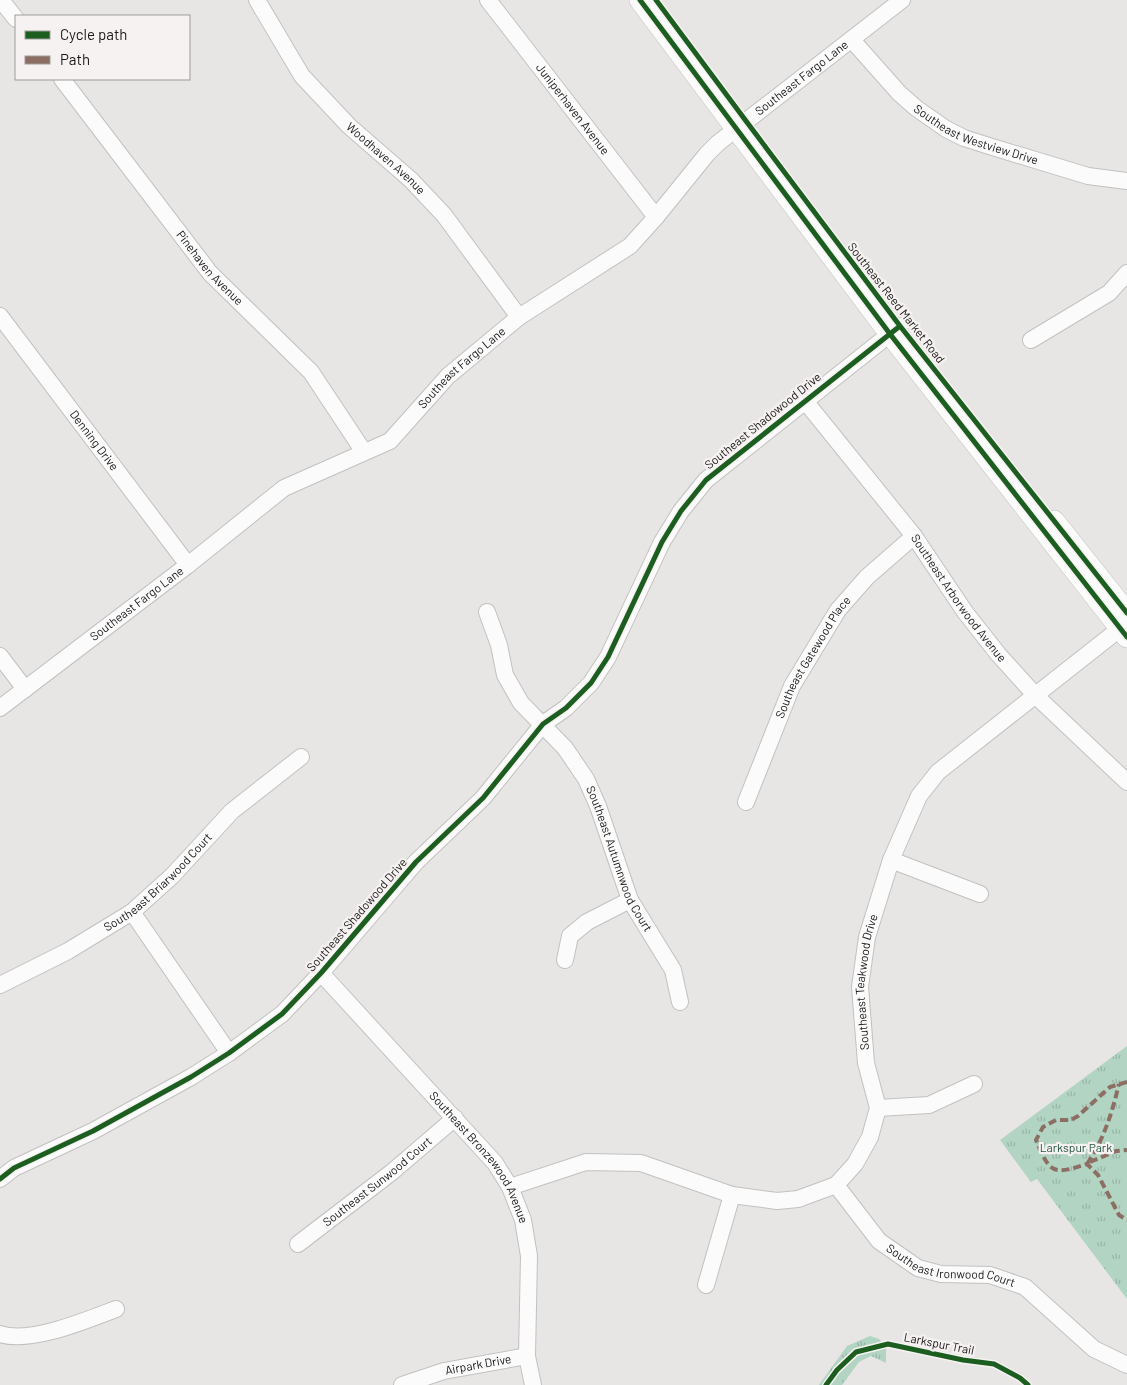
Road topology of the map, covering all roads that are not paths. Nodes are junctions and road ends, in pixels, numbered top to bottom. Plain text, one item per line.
1 (2, 0) edge
2 (257, 0) edge
3 (488, 0) edge
4 (640, 0) edge
5 (656, 0) edge
6 (902, 0) edge
7 (15, 18) edge
8 (852, 40) junction
9 (63, 80) edge
10 (741, 125) junction
11 (1127, 181) edge
12 (656, 217) junction
13 (1127, 273) edge
14 (0, 316) edge
15 (519, 317) junction
16 (895, 330) junction
17 (1031, 340) dead end
18 (805, 401) junction
19 (364, 452) junction
20 (914, 536) junction
21 (188, 565) junction
22 (487, 612) dead end
23 (1125, 626) edge
24 (0, 656) edge
25 (25, 689) junction
26 (1036, 696) junction
27 (0, 708) edge
28 (543, 724) junction
29 (300, 757) dead end
30 (1127, 782) edge
31 (746, 802) dead end
32 (891, 860) junction
33 (980, 894) dead end
34 (630, 900) junction
35 (132, 912) junction
36 (565, 960) dead end
37 (321, 973) junction
38 (0, 985) edge
39 (680, 1002) dead end
40 (229, 1053) junction
41 (974, 1084) dead end
42 (878, 1108) junction
43 (455, 1118) junction
44 (0, 1179) edge
45 (836, 1185) junction
46 (510, 1188) junction
47 (732, 1195) junction
48 (298, 1244) dead end
49 (706, 1285) dead end
50 (116, 1309) dead end
51 (0, 1334) edge
52 (527, 1356) junction
53 (1127, 1365) edge
54 (402, 1385) edge
55 (533, 1385) edge

1 - 7 street
2 - 15 street, Woodhaven Avenue
3 - 12 street, Juniperhaven Avenue
4 - 10 main road, Southeast Reed Market Road
5 - 10 main road, Southeast Reed Market Road
6 - 8 street, Southeast Fargo Lane
8 - 10 street, Southeast Fargo Lane
8 - 11 street, Southeast Westview Drive
9 - 19 street, Pinehaven Avenue
10 - 12 street, Southeast Fargo Lane
10 - 16 main road, Southeast Reed Market Road
12 - 15 street, Southeast Fargo Lane
13 - 17 street
14 - 21 street, Denning Drive
15 - 19 street, Southeast Fargo Lane
16 - 18 street, Southeast Shadowood Drive
16 - 23 main road, Southeast Reed Market Road
18 - 20 street, Southeast Arborwood Avenue
18 - 28 street, Southeast Shadowood Drive
19 - 21 street, Southeast Fargo Lane
20 - 26 street, Southeast Arborwood Avenue
20 - 31 street, Southeast Gatewood Place
21 - 25 street, Southeast Fargo Lane
22 - 28 street, Southeast Autumnwood Court
23 - 26 street, Southeast Teakwood Drive
24 - 25 street
25 - 27 street, Southeast Fargo Lane
26 - 30 street, Southeast Arborwood Avenue
26 - 32 street, Southeast Teakwood Drive
28 - 34 street, Southeast Autumnwood Court
28 - 37 street, Southeast Shadowood Drive
29 - 35 street, Southeast Briarwood Court
32 - 33 street
32 - 42 street, Southeast Teakwood Drive
34 - 36 street
34 - 39 street, Southeast Autumnwood Court
35 - 38 street, Southeast Briarwood Court
35 - 40 street
37 - 40 street, Southeast Shadowood Drive
37 - 43 street, Southeast Bronzewood Avenue
40 - 44 street, Southeast Shadowood Drive
41 - 42 street
42 - 45 street
43 - 46 street, Southeast Bronzewood Avenue
43 - 48 street, Southeast Sunwood Court
45 - 47 street
45 - 53 street, Southeast Ironwood Court
46 - 47 street
46 - 52 street, Southeast Bronzewood Avenue
47 - 49 street
50 - 51 street
52 - 54 street, Airpark Drive
52 - 55 street, Southeast Bronzewood Avenue

